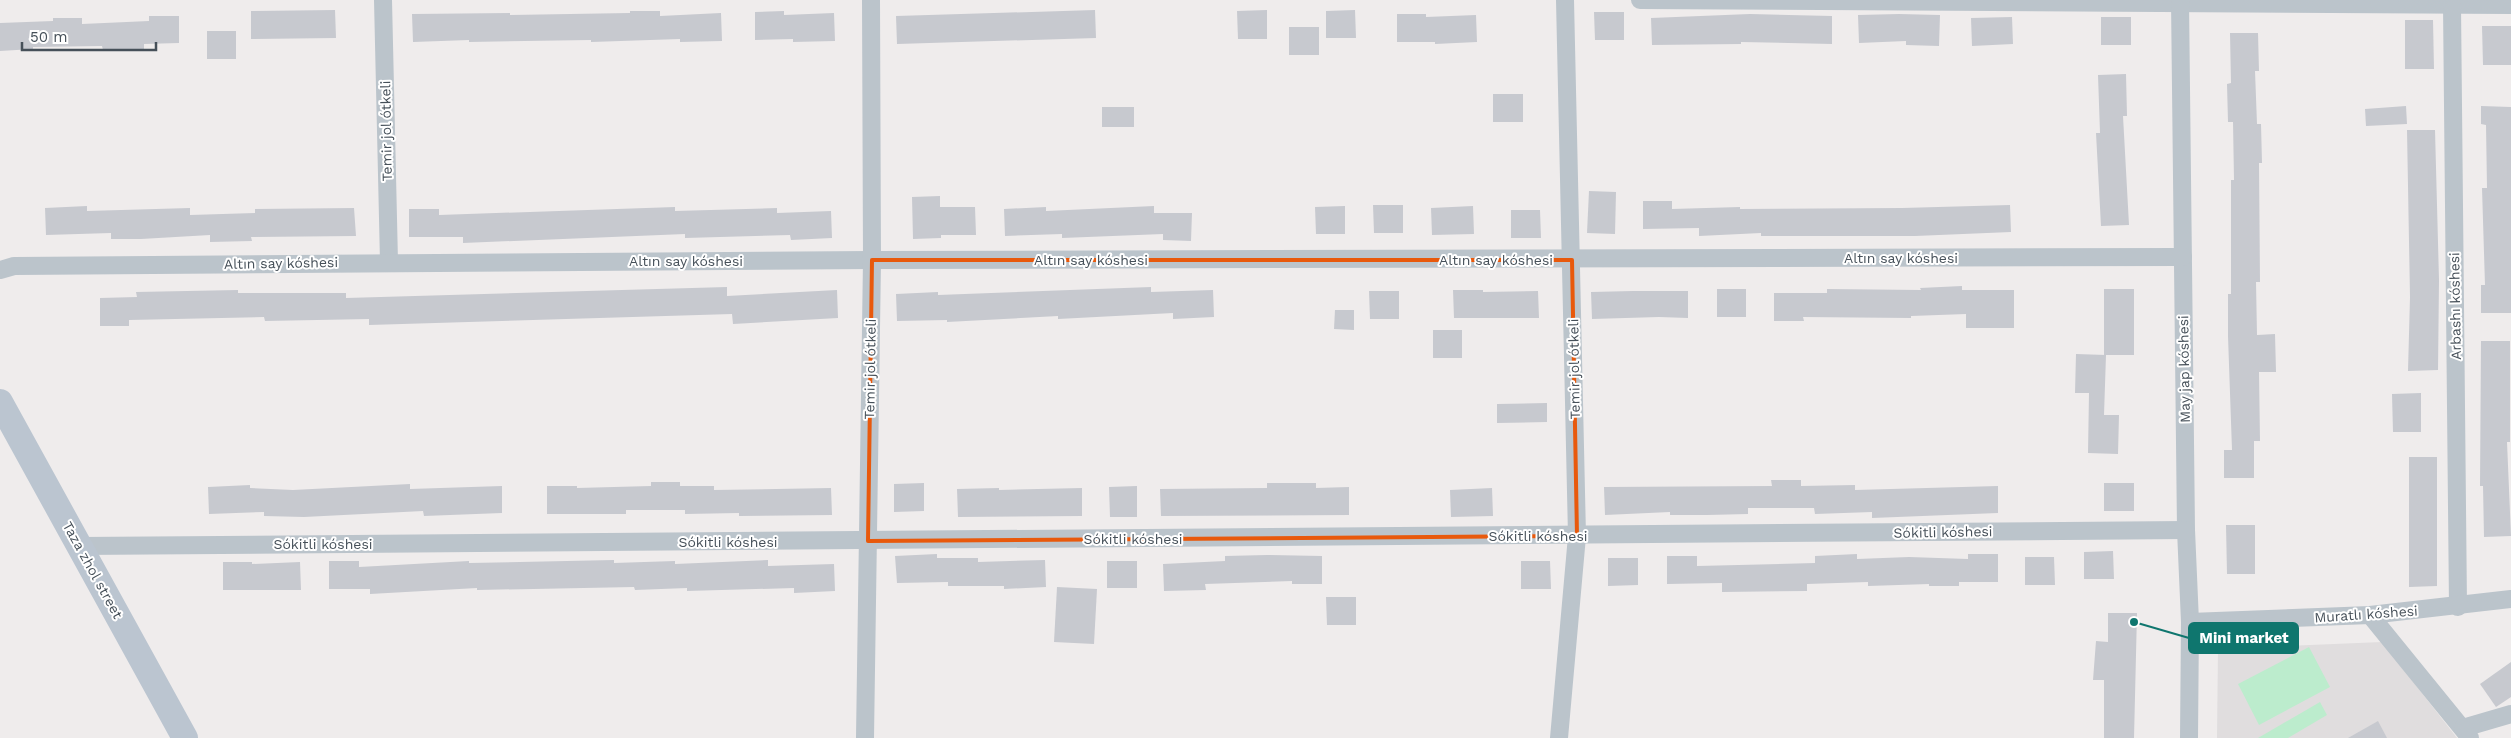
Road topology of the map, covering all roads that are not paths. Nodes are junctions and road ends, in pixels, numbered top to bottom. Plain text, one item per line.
1 (384, 0) edge
2 (871, 0) edge
3 (1565, 0) edge
4 (1640, 0) edge
5 (2180, 2) edge
6 (2452, 5) junction
7 (2511, 5) edge
8 (2183, 257) junction
9 (872, 260) junction
10 (1572, 260) junction
11 (388, 262) junction
12 (0, 270) edge
13 (0, 402) edge
14 (2186, 530) junction
15 (1577, 536) junction
16 (868, 541) junction
17 (79, 546) junction
18 (2511, 599) edge
19 (2458, 607) junction
20 (2370, 615) junction
21 (2190, 622) junction
22 (2511, 714) edge
23 (2467, 733) edge
24 (185, 738) edge
25 (865, 738) edge
26 (1559, 738) edge
27 (2189, 738) edge

1 - 11 street, Temir jol ótkeli
2 - 9 street, Temir jol ótkeli
3 - 10 street, Temir jol ótkeli
4 - 5 street
5 - 6 street
5 - 8 street, May jap kóshesi
6 - 7 street
6 - 19 street, Arbashı kóshesi
8 - 10 street, Altın say kóshesi
8 - 14 street, May jap kóshesi
9 - 10 street, Altın say kóshesi
9 - 11 street, Altın say kóshesi
9 - 16 street, Temir jol ótkeli
10 - 15 street, Temir jol ótkeli
11 - 12 street, Altın say kóshesi
13 - 17 main road, Taza zhol street
14 - 15 street, Sókitli kóshesi
14 - 21 street, May jap kóshesi
15 - 16 street, Sókitli kóshesi
15 - 26 street, Temir jol ótkeli
16 - 17 street, Sókitli kóshesi
16 - 25 street, Temir jol ótkeli
17 - 24 main road, Taza zhol street
18 - 19 street, Muratlı kóshesi
19 - 20 street, Muratlı kóshesi
20 - 21 street, Muratlı kóshesi
20 - 23 street
21 - 27 street, May jap kóshesi
22 - 23 street

